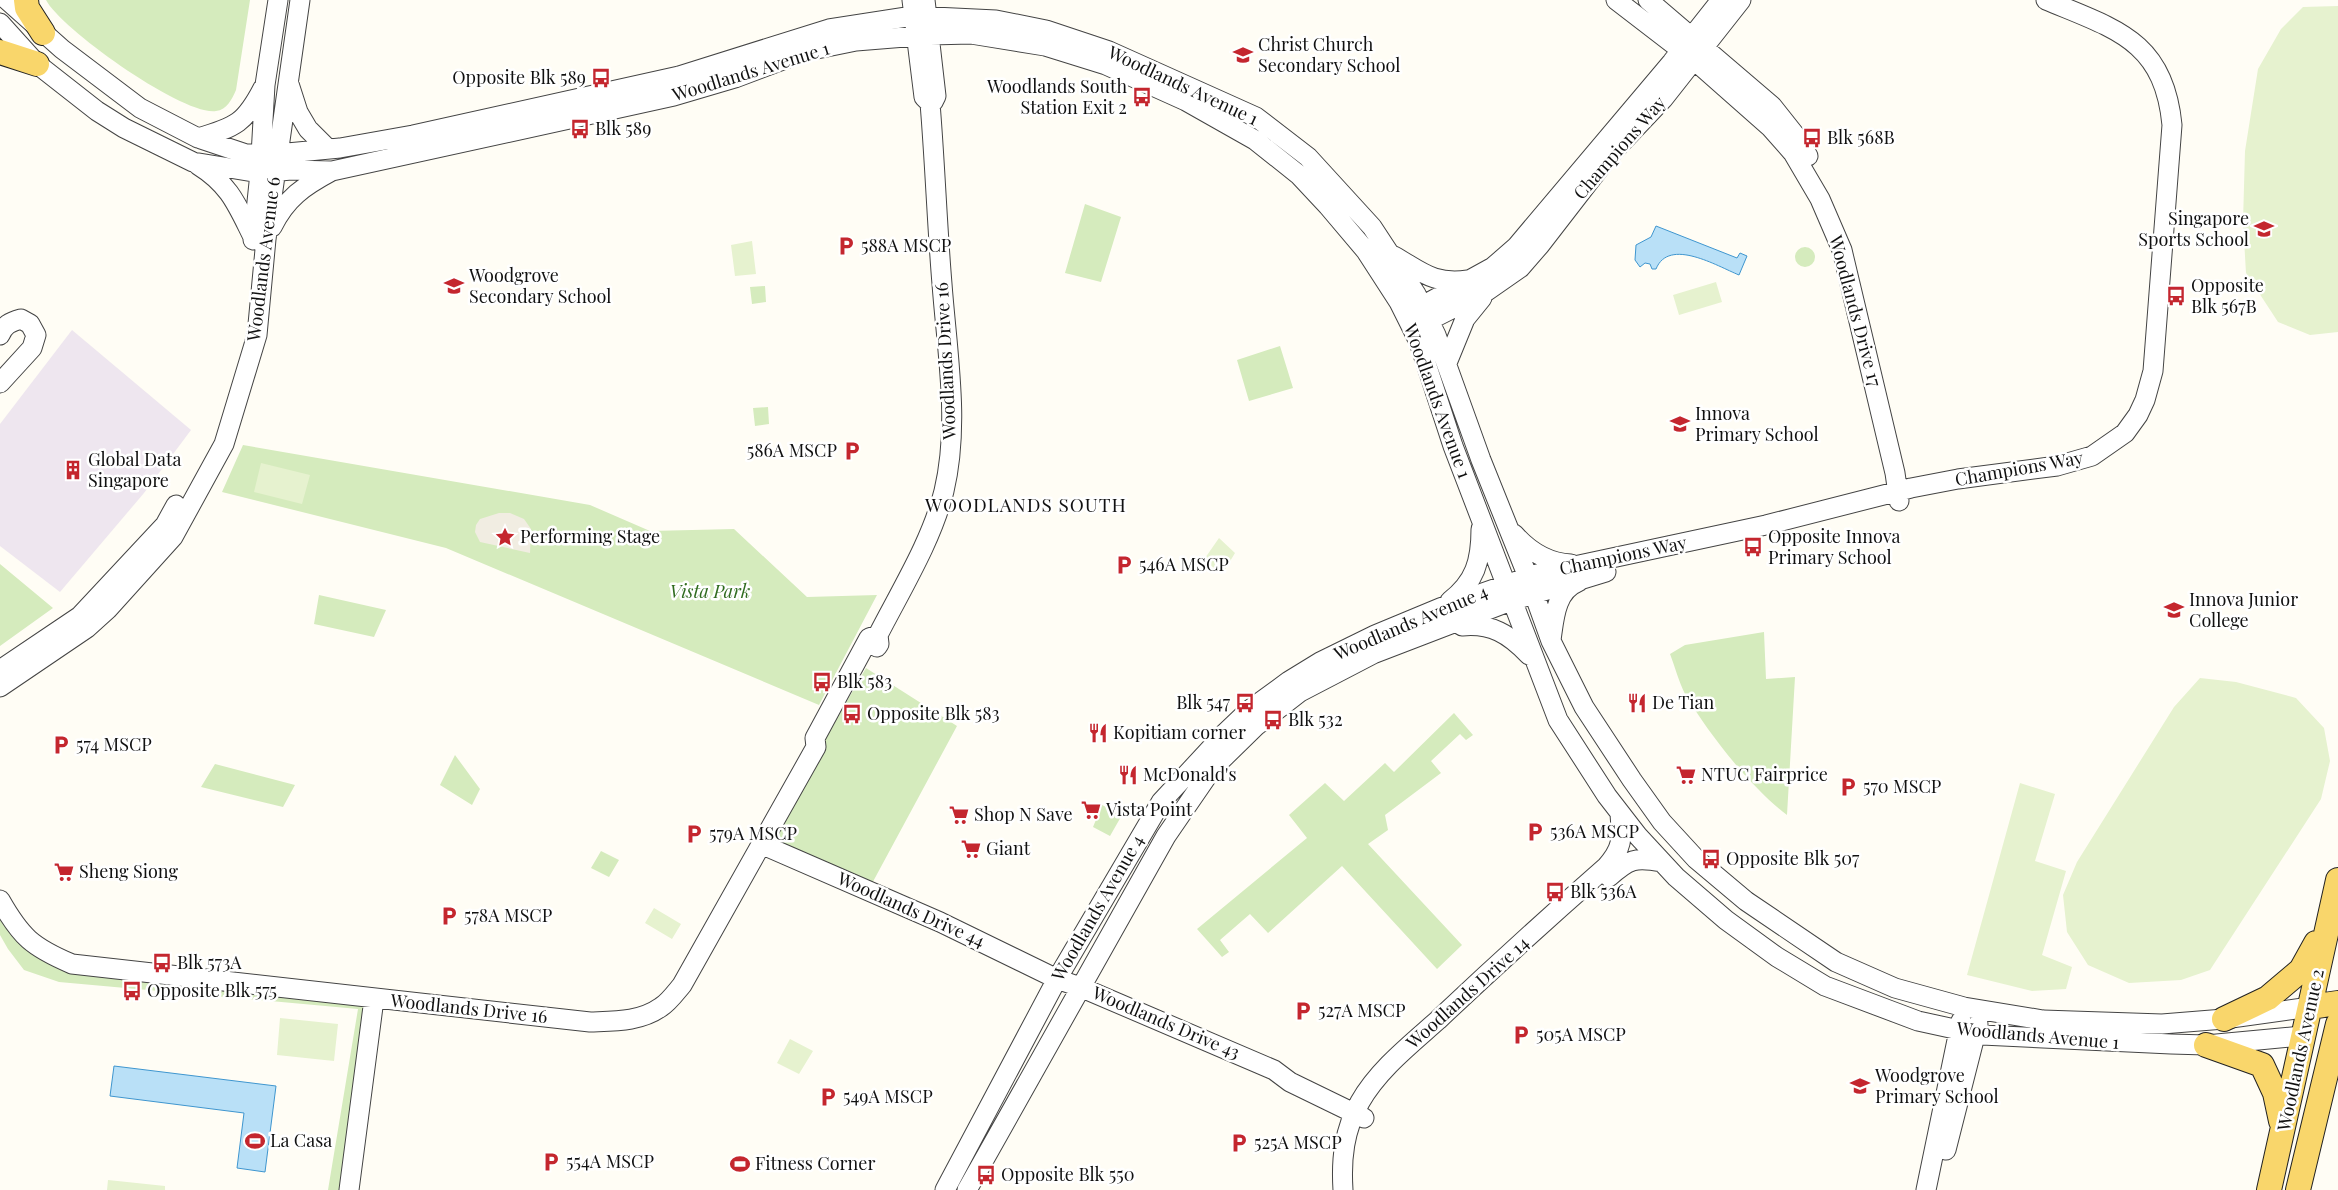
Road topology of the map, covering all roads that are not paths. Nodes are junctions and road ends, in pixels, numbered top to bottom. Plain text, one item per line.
1 (7, 0) edge
2 (26, 0) edge
3 (278, 0) edge
4 (300, 0) edge
5 (1616, 0) edge
6 (1648, 0) edge
7 (1721, 0) edge
8 (1741, 0) edge
9 (2046, 0) edge
10 (2076, 0) edge
11 (919, 8) edge
12 (0, 23) edge
13 (43, 33) junction
14 (923, 36) junction
15 (1693, 49) junction
16 (0, 52) edge
17 (37, 64) junction
18 (288, 81) junction
19 (265, 86) junction
20 (491, 117) junction
21 (542, 126) junction
22 (198, 138) junction
23 (328, 149) junction
24 (193, 162) junction
25 (268, 163) junction
26 (332, 171) junction
27 (259, 238) junction
28 (1391, 254) junction
29 (1472, 280) junction
30 (1487, 291) junction
31 (1426, 314) junction
32 (1409, 322) junction
33 (0, 335) edge
34 (1447, 363) junction
35 (0, 383) edge
36 (1480, 460) junction
37 (1467, 484) junction
38 (1906, 494) junction
39 (1481, 521) junction
40 (1508, 527) junction
41 (1592, 569) junction
42 (1531, 585) junction
43 (1508, 593) junction
44 (1440, 608) junction
45 (1433, 632) junction
46 (1551, 641) junction
47 (1536, 665) junction
48 (0, 670) edge
49 (0, 687) edge
50 (1620, 814) junction
51 (763, 845) junction
52 (1662, 862) junction
53 (2338, 880) edge
54 (0, 900) edge
55 (2329, 921) junction
56 (1057, 980) junction
57 (1080, 986) junction
58 (374, 999) junction
59 (2338, 1003) edge
60 (2310, 1007) junction
61 (1972, 1009) junction
62 (2224, 1019) junction
63 (2338, 1027) edge
64 (1967, 1033) junction
65 (2302, 1036) junction
66 (2206, 1044) junction
67 (2338, 1075) edge
68 (2320, 1105) junction
69 (1362, 1110) junction
70 (2283, 1130) junction
71 (349, 1190) edge
72 (945, 1190) edge
73 (967, 1190) edge
74 (1343, 1190) edge
75 (1354, 1190) edge
76 (1926, 1190) edge
77 (1936, 1190) edge
78 (2269, 1190) edge
79 (2298, 1190) edge

1 - 13 street, Woodlands Avenue 1
2 - 13 main road
3 - 19 street
4 - 18 street
5 - 15 street, Woodlands Drive 17
6 - 15 street, Woodlands Drive 17
7 - 15 street, Champions Way
8 - 15 street, Champions Way
9 - 38 street, Champions Way
10 - 38 street, Champions Way
11 - 14 street, Woodlands Drive 16
11 - 20 street, Woodlands Avenue 1
11 - 28 street, Woodlands Avenue 1
12 - 17 street, Woodlands Avenue 1
13 - 22 street, Woodlands Avenue 1
14 - 21 street, Woodlands Avenue 1
14 - 32 street, Woodlands Avenue 1
14 - 51 street, Woodlands Drive 16
15 - 29 street, Champions Way
15 - 30 street, Champions Way
15 - 38 street, Woodlands Drive 17
16 - 17 main road
17 - 24 street, Woodlands Avenue 1
18 - 23 street
18 - 25 street
19 - 22 street
19 - 25 street
20 - 21 street
20 - 23 street, Woodlands Avenue 1
21 - 26 street, Woodlands Avenue 1
22 - 25 street, Woodlands Avenue 1
23 - 25 street, Woodlands Avenue 1
24 - 25 street, Woodlands Avenue 1
24 - 27 street
25 - 26 street, Woodlands Avenue 1
25 - 27 street, Woodlands Avenue 6
26 - 27 street
27 - 48 street, Woodlands Avenue 6
27 - 49 street, Woodlands Avenue 6
28 - 29 street
28 - 31 street, Woodlands Avenue 1
29 - 31 street, Champions Way
30 - 31 street, Champions Way
30 - 34 street
31 - 32 street, Champions Way
31 - 34 street, Woodlands Avenue 1
32 - 37 street, Woodlands Avenue 1
33 - 35 street
34 - 36 street, Woodlands Avenue 1
36 - 37 street
36 - 40 street, Woodlands Avenue 1
37 - 39 street, Woodlands Avenue 1
38 - 41 street, Champions Way
39 - 43 street, Woodlands Avenue 1
39 - 44 street
40 - 41 street
40 - 42 street, Woodlands Avenue 1
41 - 42 street, Champions Way
41 - 46 street
42 - 43 street, Woodlands Avenue 4
42 - 46 street, Woodlands Avenue 1
43 - 44 street, Woodlands Avenue 4
43 - 45 street, Woodlands Avenue 4
43 - 47 street, Woodlands Avenue 1
44 - 56 street, Woodlands Avenue 4
45 - 47 street
45 - 57 street, Woodlands Avenue 4
46 - 61 street, Woodlands Avenue 1
47 - 50 street, Woodlands Avenue 1
50 - 52 street, Woodlands Avenue 1
50 - 69 street, Woodlands Drive 14
51 - 56 street, Woodlands Drive 44
51 - 58 street, Woodlands Drive 16
52 - 64 street, Woodlands Avenue 1
52 - 69 street, Woodlands Drive 14
53 - 55 main road, Woodlands Avenue 2
54 - 58 street, Woodlands Drive 16
55 - 60 main road, Woodlands Avenue 2
55 - 62 main road
56 - 57 street, Woodlands Drive 43
56 - 72 street, Woodlands Avenue 4
57 - 69 street, Woodlands Drive 43
57 - 73 street, Woodlands Avenue 4
58 - 71 street
59 - 60 main road, Woodlands Avenue 1
60 - 62 street, Woodlands Avenue 1
60 - 65 main road, Woodlands Avenue 2
61 - 62 street, Woodlands Avenue 1
61 - 64 street
63 - 65 main road, Woodlands Avenue 1
63 - 68 main road, Woodlands Avenue 2
64 - 66 street, Woodlands Avenue 1
64 - 76 street
64 - 77 street
65 - 66 street, Woodlands Avenue 1
65 - 70 main road, Woodlands Avenue 2
66 - 70 main road
67 - 68 main road
68 - 79 main road, Woodlands Avenue 2
69 - 74 street, Woodlands Drive 14
69 - 75 street, Woodlands Drive 14
70 - 78 main road, Woodlands Avenue 2

